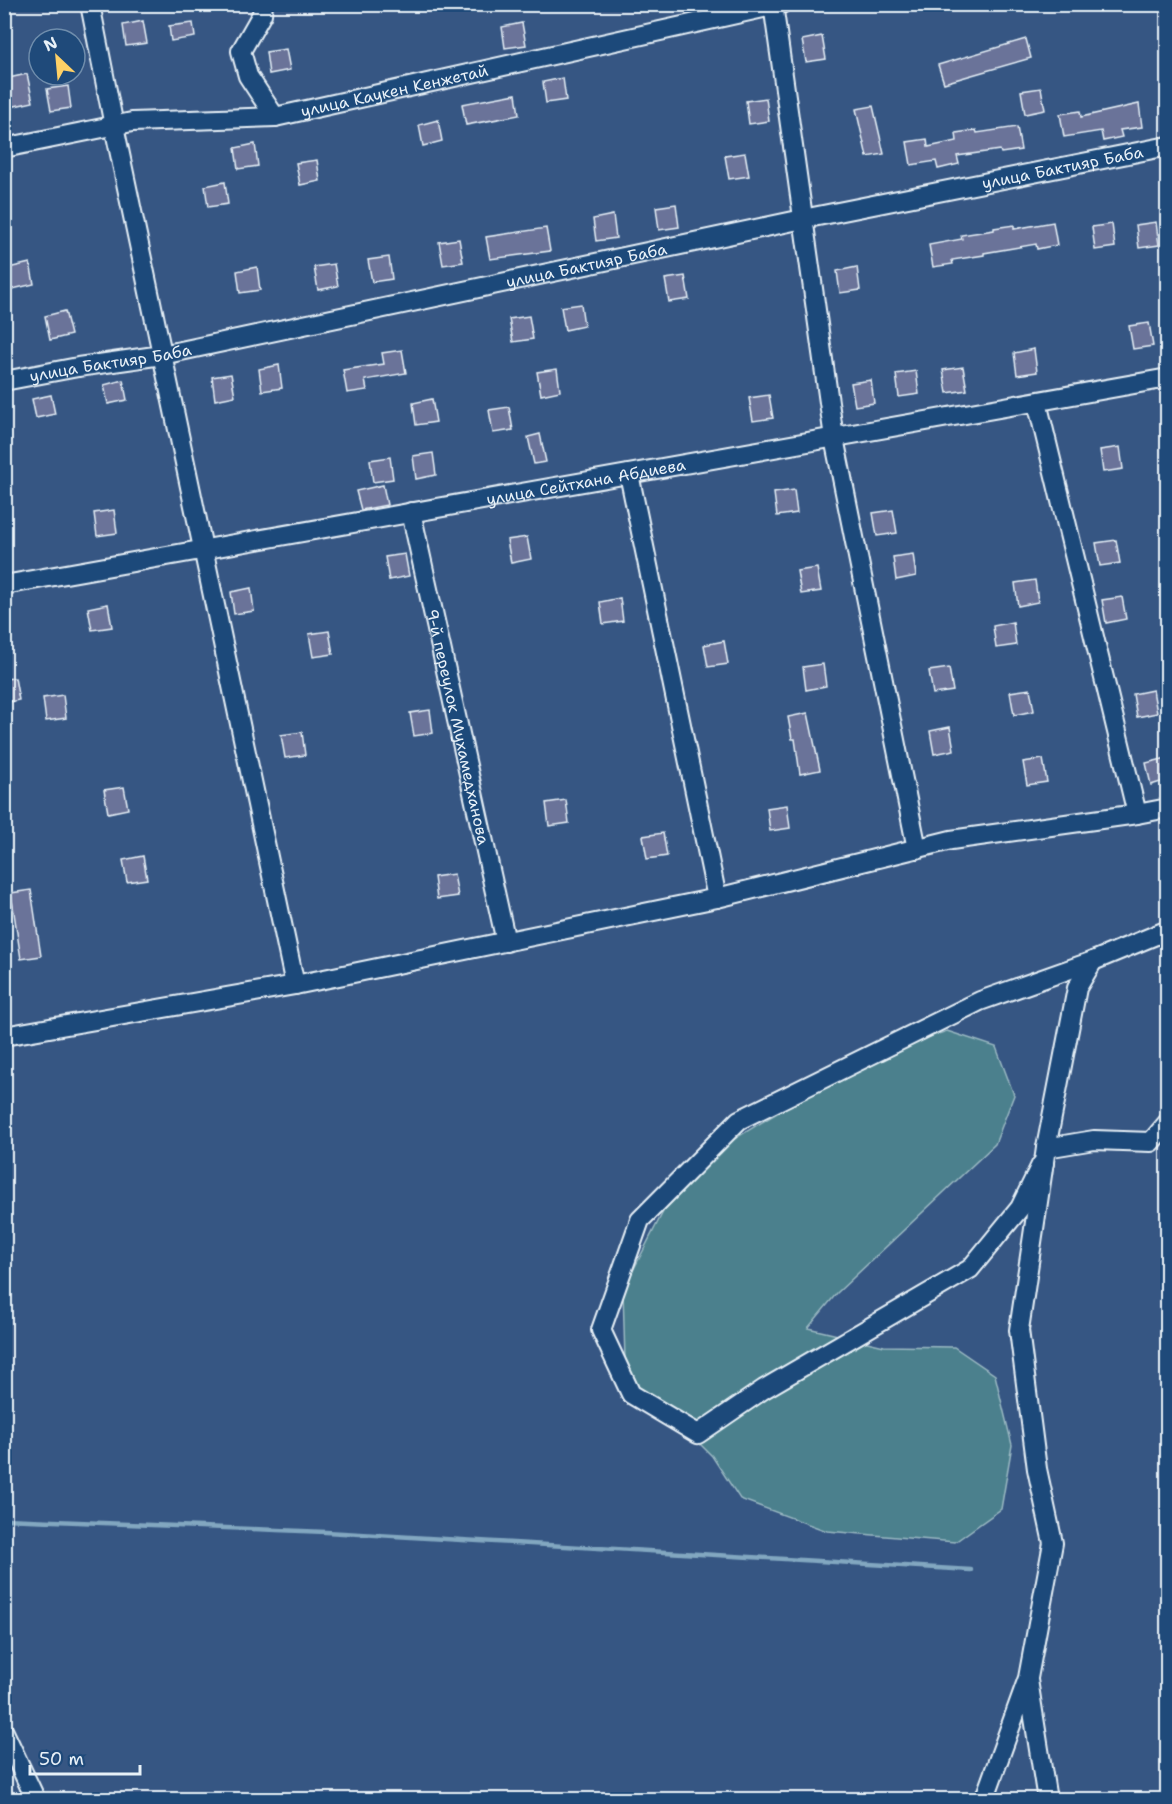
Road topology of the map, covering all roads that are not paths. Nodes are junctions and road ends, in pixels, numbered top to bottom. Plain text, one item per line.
1 (90, 4) edge
2 (263, 4) edge
3 (776, 5) edge
4 (275, 117) junction
5 (114, 126) junction
6 (1167, 146) edge
7 (4, 148) edge
8 (803, 219) junction
9 (162, 355) junction
10 (1167, 378) edge
11 (4, 381) edge
12 (1037, 402) junction
13 (834, 438) junction
14 (629, 474) junction
15 (411, 513) junction
16 (203, 549) junction
17 (4, 585) edge
18 (1167, 808) edge
19 (1137, 814) junction
20 (917, 849) junction
21 (717, 898) junction
22 (1167, 930) edge
23 (506, 942) junction
24 (1093, 961) junction
25 (295, 985) junction
26 (4, 1036) edge
27 (1167, 1122) edge
28 (1045, 1155) junction
29 (1028, 1678) junction
30 (4, 1732) edge
31 (36, 1800) edge
32 (984, 1800) edge
33 (1047, 1800) edge

1 - 5 street
2 - 4 street
3 - 4 street, улица Каукен Кенжетай
3 - 8 street
4 - 5 street, улица Каукен Кенжетай
5 - 7 street, улица Каукен Кенжетай
5 - 9 street
6 - 8 street, улица Бактияр Баба
8 - 9 street, улица Бактияр Баба
8 - 13 street
9 - 11 street, улица Бактияр Баба
9 - 16 street
10 - 12 street, улица Сейтхана Абдиева
12 - 13 street, улица Сейтхана Абдиева
12 - 19 street
13 - 14 street, улица Сейтхана Абдиева
13 - 20 street
14 - 15 street, улица Сейтхана Абдиева
14 - 21 street
15 - 16 street, улица Сейтхана Абдиева
15 - 23 street, 9-й переулок Мухамедханова
16 - 17 street, улица Сейтхана Абдиева
16 - 25 street
18 - 19 street
19 - 20 street
20 - 21 street
21 - 23 street
22 - 24 street
23 - 25 street
24 - 28 street
24 - 28 street
25 - 26 street
27 - 28 street
28 - 29 street
29 - 32 street
29 - 33 street
30 - 31 street

